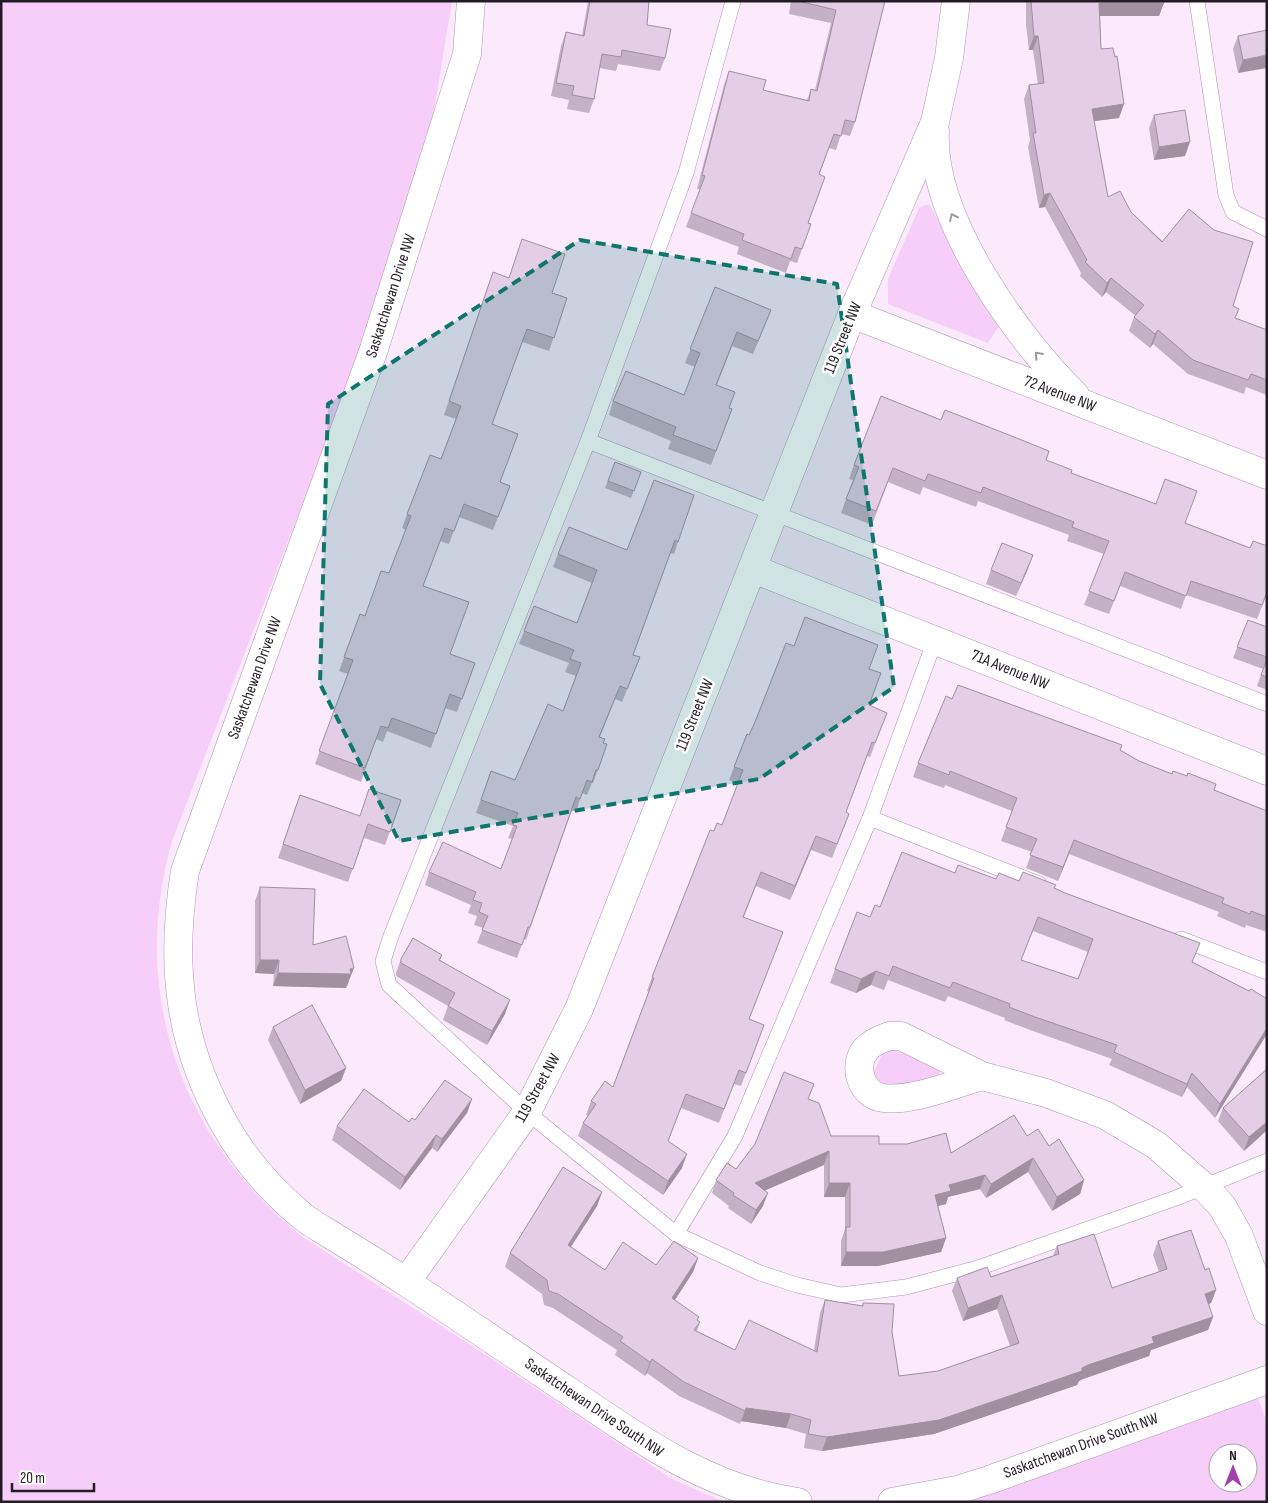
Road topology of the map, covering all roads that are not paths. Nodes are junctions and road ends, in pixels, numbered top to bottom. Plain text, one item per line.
1 (471, 1) edge
2 (733, 1) edge
3 (956, 1) edge
4 (1197, 1) edge
5 (935, 122) junction
6 (1267, 229) edge
7 (852, 314) junction
8 (1084, 403) junction
9 (588, 441) junction
10 (1267, 475) edge
11 (775, 512) junction
12 (753, 568) junction
13 (935, 640) junction
14 (1267, 704) edge
15 (1267, 771) edge
16 (870, 818) junction
17 (1054, 890) edge
18 (1165, 933) edge
19 (1267, 972) edge
20 (982, 1076) dead end
21 (527, 1112) junction
22 (1267, 1161) edge
23 (1204, 1187) junction
24 (676, 1234) junction
25 (406, 1282) junction
26 (1267, 1311) edge
27 (1267, 1380) edge
28 (798, 1502) edge
29 (892, 1502) edge

1 - 25 street, Saskatchewan Drive NW
2 - 9 lane
3 - 5 street, 119 Street NW
4 - 6 lane
5 - 7 street, 119 Street NW
8 -> 5 street, 119 Street NW
7 - 8 street, 72 Avenue NW
7 - 11 street, 119 Street NW
8 - 10 street, 72 Avenue NW
9 - 11 lane
9 - 21 lane
11 - 12 street, 119 Street NW
11 - 14 lane
12 - 13 street, 71A Avenue NW
12 - 21 street, 119 Street NW
13 - 15 street, 71A Avenue NW
13 - 16 lane
16 - 17 lane
16 - 24 lane
18 - 19 lane
20 - 23 street
21 - 24 lane
21 - 25 street, 119 Street NW
22 - 23 lane
23 - 24 lane
23 - 26 street
25 - 28 street, Saskatchewan Drive South NW
27 - 29 street, Saskatchewan Drive South NW

